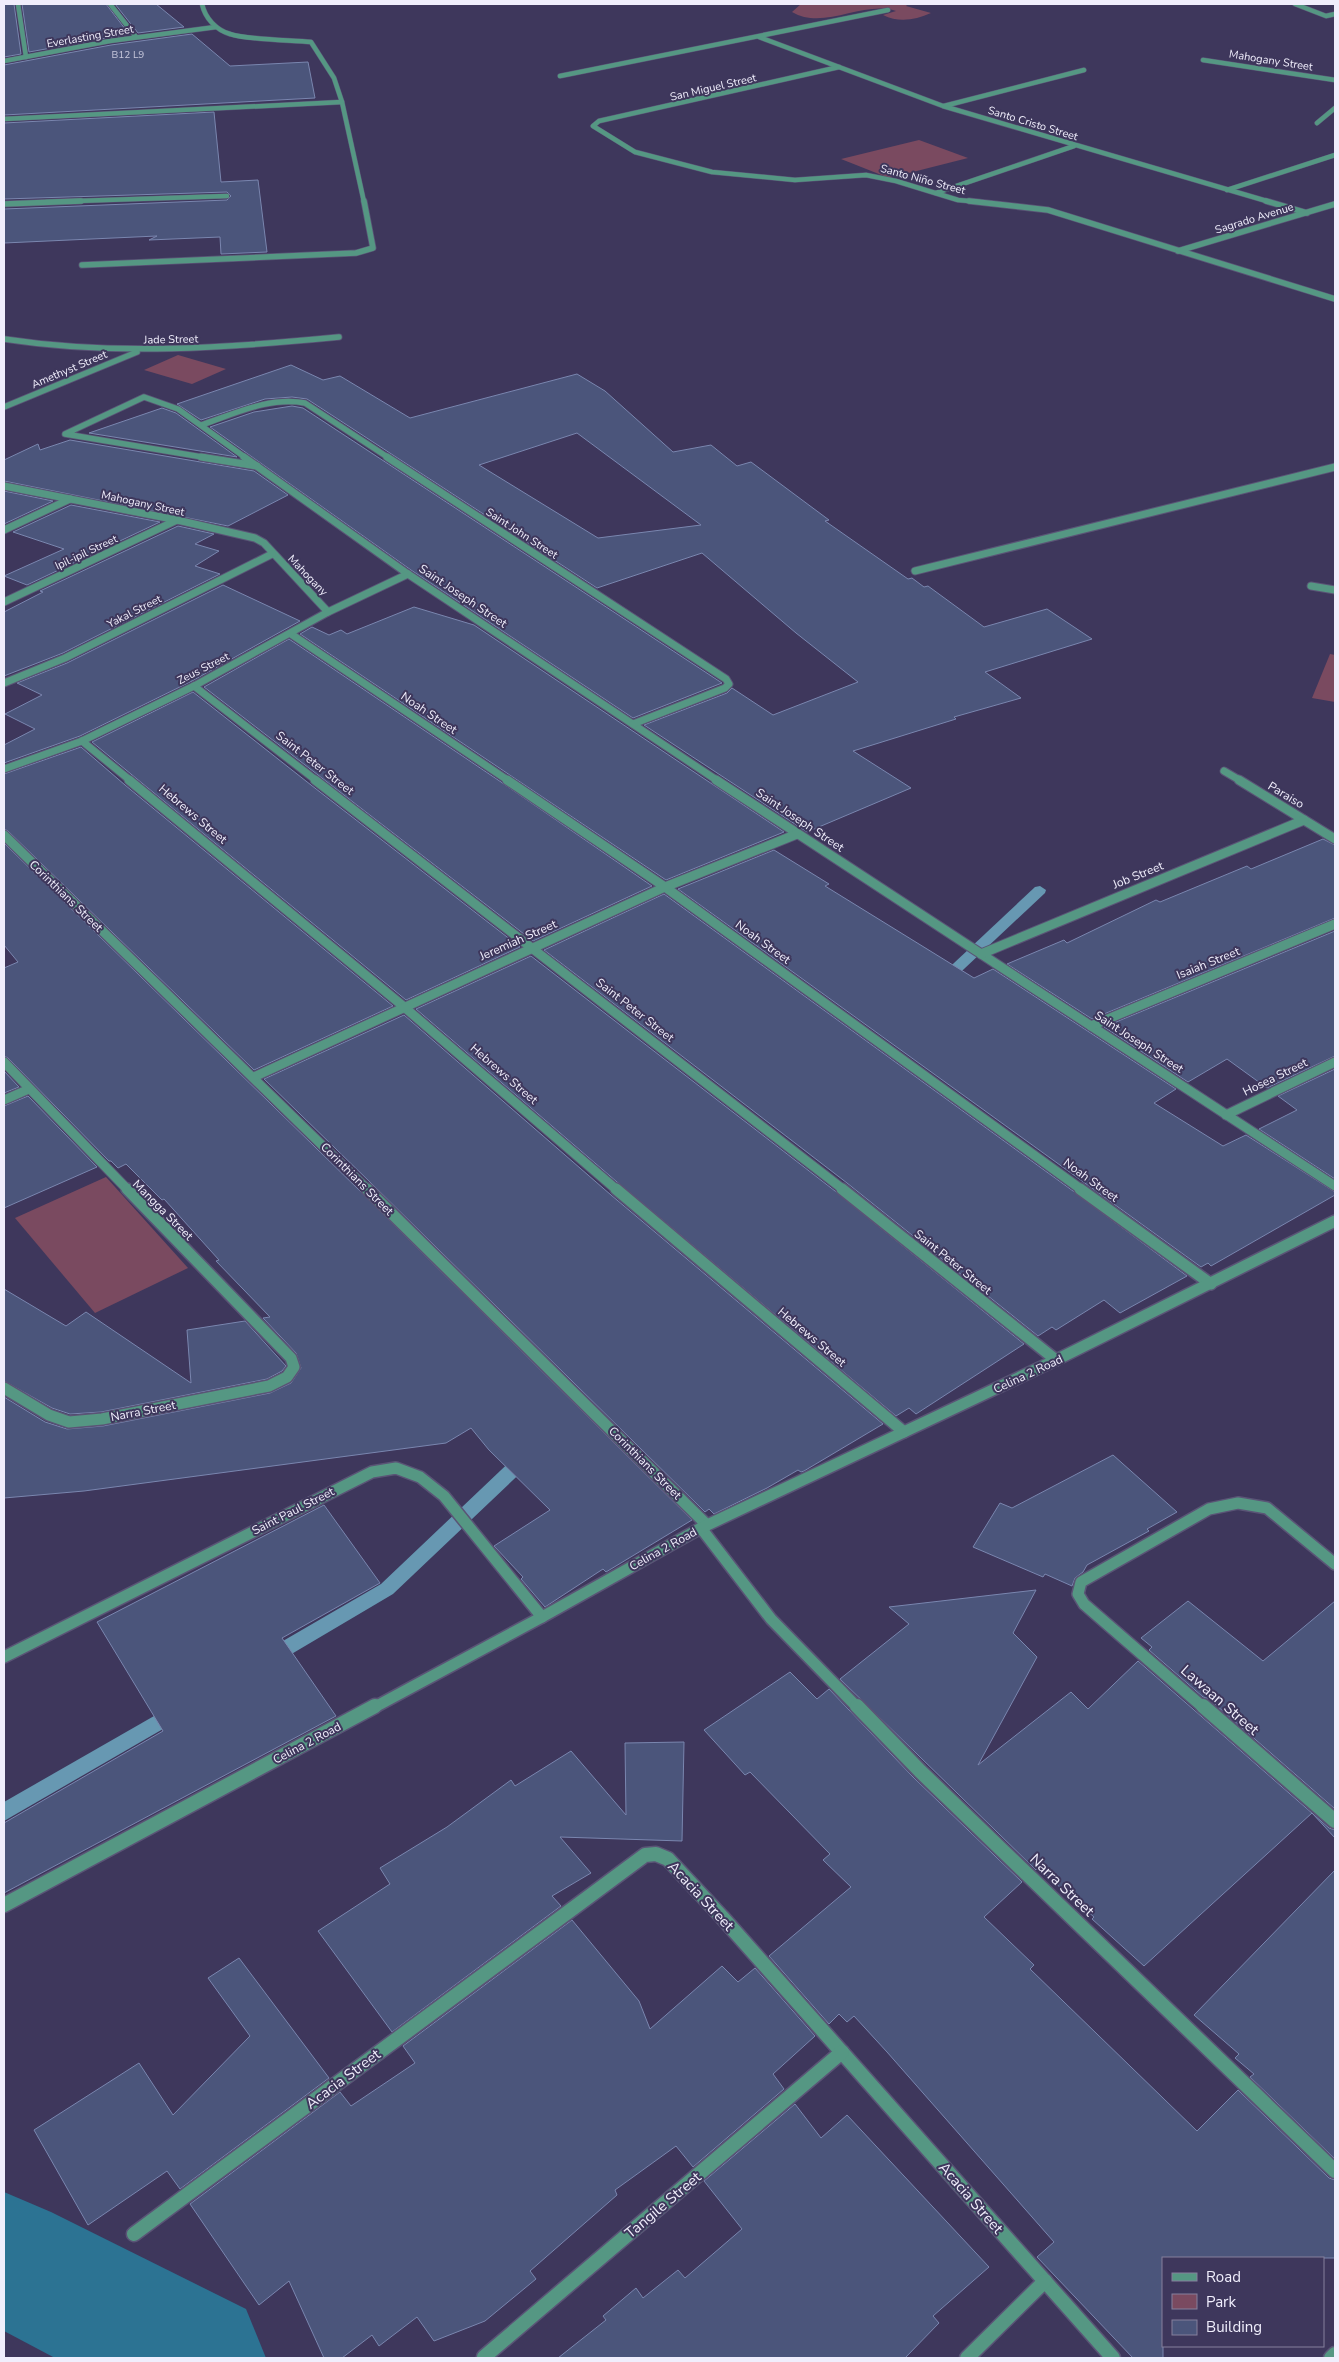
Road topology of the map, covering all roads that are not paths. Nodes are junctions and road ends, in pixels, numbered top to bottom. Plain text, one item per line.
1 (18, 4) edge
2 (110, 4) edge
3 (202, 4) edge
4 (1294, 4) edge
5 (888, 10) dead end
6 (1335, 14) edge
7 (216, 27) junction
8 (136, 37) junction
9 (759, 37) junction
10 (26, 57) junction
11 (1203, 60) dead end
12 (4, 61) edge
13 (839, 67) junction
14 (1084, 70) dead end
15 (560, 76) dead end
16 (1335, 80) edge
17 (342, 102) junction
18 (943, 106) junction
19 (1335, 108) edge
20 (4, 120) edge
21 (1318, 123) dead end
22 (593, 126) joint
23 (1074, 146) junction
24 (1335, 156) edge
25 (1227, 190) junction
26 (936, 193) junction
27 (227, 196) dead end
28 (4, 204) edge
29 (1335, 204) edge
30 (1307, 213) junction
31 (1178, 252) junction
32 (82, 265) dead end
33 (1335, 299) edge
34 (339, 337) dead end
35 (4, 339) edge
36 (141, 350) junction
37 (4, 407) edge
38 (201, 425) junction
39 (257, 466) junction
40 (1335, 467) edge
41 (4, 486) edge
42 (70, 499) junction
43 (177, 520) junction
44 (4, 530) edge
45 (272, 554) junction
46 (915, 572) dead end
47 (408, 574) junction
48 (1311, 586) dead end
49 (1335, 590) edge
50 (4, 602) edge
51 (328, 612) junction
52 (291, 634) junction
53 (4, 683) edge
54 (194, 686) junction
55 (633, 724) junction
56 (82, 741) junction
57 (4, 769) edge
58 (1224, 771) dead end
59 (1304, 820) junction
60 (797, 834) junction
61 (4, 836) edge
62 (1335, 839) edge
63 (665, 887) junction
64 (1335, 924) edge
65 (534, 947) junction
66 (981, 954) junction
67 (403, 1006) junction
68 (1090, 1026) junction
69 (4, 1062) edge
70 (1335, 1062) edge
71 (254, 1077) junction
72 (29, 1089) junction
73 (4, 1100) edge
74 (1226, 1115) junction
75 (1335, 1186) edge
76 (1335, 1221) edge
77 (1211, 1284) junction
78 (1056, 1360) junction
79 (287, 1377) joint
80 (4, 1388) edge
81 (904, 1432) junction
82 (704, 1526) junction
83 (1335, 1564) edge
84 (542, 1617) junction
85 (771, 1619) joint
86 (4, 1657) edge
87 (1335, 1821) edge
88 (4, 1905) edge
89 (842, 2052) junction
90 (1335, 2171) edge
91 (134, 2234) dead end
92 (1045, 2281) junction
93 (1335, 2354) edge
94 (484, 2357) edge
95 (967, 2358) edge
96 (1114, 2358) edge
97 (1331, 2358) edge

1 - 10 street
2 - 8 street
3 - 7 street
4 - 6 street
5 - 9 street
7 - 8 street, Everlasting Street
7 - 17 street
8 - 10 street, Everlasting Street
9 - 13 street, Santo Cristo Street
9 - 15 street
10 - 12 street, Everlasting Street
11 - 16 street, Mahogany Street
13 - 18 street, Santo Cristo Street
13 - 22 street, San Miguel Street
14 - 18 street
17 - 20 street
17 - 32 street
18 - 23 street, Santo Cristo Street
19 - 21 street
22 - 26 street, Santo Niño Street
23 - 25 street, Santo Cristo Street
23 - 26 street
24 - 25 street
25 - 30 street, Santo Cristo Street
26 - 31 street, Santo Niño Street
27 - 28 street
29 - 30 street, Sagrado Avenue
30 - 31 street, Sagrado Avenue
31 - 33 street, Santo Niño Street
34 - 36 street, Jade Street
35 - 36 street, Jade Street
36 - 37 street, Amethyst Street
38 - 39 street, Saint Joseph Street
38 - 39 street, Saint Joseph Street
38 - 55 street, Saint John Street
39 - 47 street, Saint Joseph Street
40 - 46 street
41 - 42 street, Mahogany Street
42 - 43 street, Mahogany Street
42 - 44 street
43 - 45 street, Mahogany Street
43 - 50 street, Ipil-ipil Street
45 - 51 street, Mahogany
45 - 53 street, Yakal Street
47 - 51 street, Zeus Street
47 - 55 street, Saint Joseph Street
48 - 49 street
51 - 52 street, Zeus Street
52 - 54 street, Zeus Street
52 - 63 street, Noah Street
54 - 56 street, Zeus Street
54 - 65 street, Saint Peter Street
55 - 60 street, Saint Joseph Street
56 - 57 street, Zeus Street
56 - 67 street, Hebrews Street
58 - 59 street, Paraiso
59 - 62 street, Paraiso
59 - 66 street, Job Street
60 - 63 street, Jeremiah Street
60 - 66 street, Saint Joseph Street
61 - 71 street, Corinthians Street
63 - 65 street, Jeremiah Street
63 - 77 street, Noah Street
64 - 68 street, Isaiah Street
65 - 67 street, Jeremiah Street
65 - 78 street, Saint Peter Street
66 - 68 street, Saint Joseph Street
67 - 71 street, Jeremiah Street
67 - 81 street, Hebrews Street
68 - 74 street, Saint Joseph Street
69 - 72 street, Mangga Street
70 - 74 street, Hosea Street
71 - 82 street, Corinthians Street
72 - 73 street
72 - 79 street, Mangga Street
74 - 75 street, Saint Joseph Street
76 - 77 street, Celina 2 Road
77 - 78 street, Celina 2 Road
78 - 81 street, Celina 2 Road
79 - 80 street, Narra Street
81 - 82 street, Celina 2 Road
82 - 84 street, Celina 2 Road
82 - 85 street, Corinthians Street
83 - 87 street, Lawaan Street
84 - 86 street, Saint Paul Street
84 - 88 street, Celina 2 Road
85 - 90 street, Narra Street
89 - 91 street, Acacia Street
89 - 92 street, Acacia Street
89 - 94 street, Tangile Street
92 - 95 street
92 - 96 street, Acacia Street
93 - 97 street

